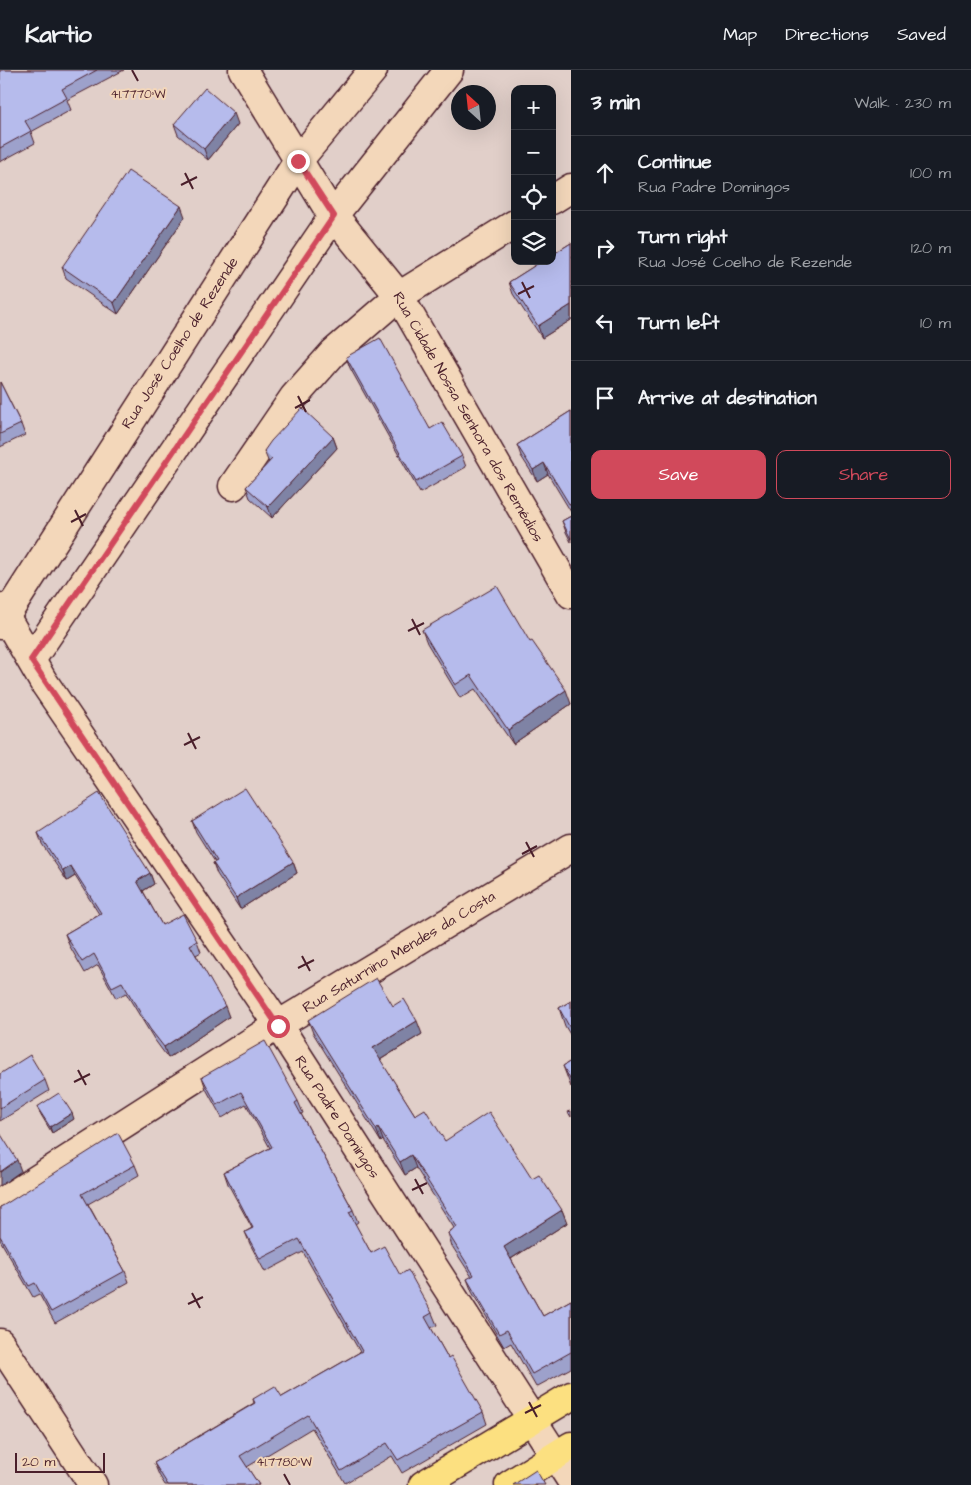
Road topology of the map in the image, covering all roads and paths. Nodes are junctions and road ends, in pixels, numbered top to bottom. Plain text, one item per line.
1 (243, 70) edge
2 (372, 70) edge
3 (449, 70) edge
4 (298, 161) junction
5 (571, 188) edge
6 (556, 197) edge
7 (334, 216) junction
8 (511, 226) edge
9 (399, 296) junction
10 (233, 486) dead end
11 (571, 594) edge
12 (2, 616) edge
13 (31, 660) junction
14 (571, 848) edge
15 (278, 1026) junction
16 (0, 1203) edge
17 (0, 1343) edge
18 (571, 1396) edge
19 (532, 1420) junction
20 (564, 1451) edge
21 (571, 1480) edge
22 (92, 1485) edge
23 (423, 1485) edge
24 (509, 1485) edge

1 - 4 street, Rua Cidade Nossa Senhora dos Remédios
2 - 4 street, Rua José Coelho de Rezende
3 - 7 street
4 - 7 street, Rua Cidade Nossa Senhora dos Remédios
4 - 12 street, Rua José Coelho de Rezende
5 - 6 street
7 - 9 street, Rua Cidade Nossa Senhora dos Remédios
7 - 13 street
8 - 9 street
9 - 10 street
9 - 11 street, Rua Cidade Nossa Senhora dos Remédios
12 - 13 street, Rua Padre Domingos
13 - 15 street, Rua Padre Domingos
14 - 15 street, Rua Saturnino Mendes da Costa
15 - 16 street, Rua Saturnino Mendes da Costa
15 - 19 street, Rua Padre Domingos
17 - 22 street
18 - 19 main road
19 - 20 street, Rua Padre Domingos
19 - 23 main road
20 - 21 street, Rua Padre Domingos
20 - 24 main road

